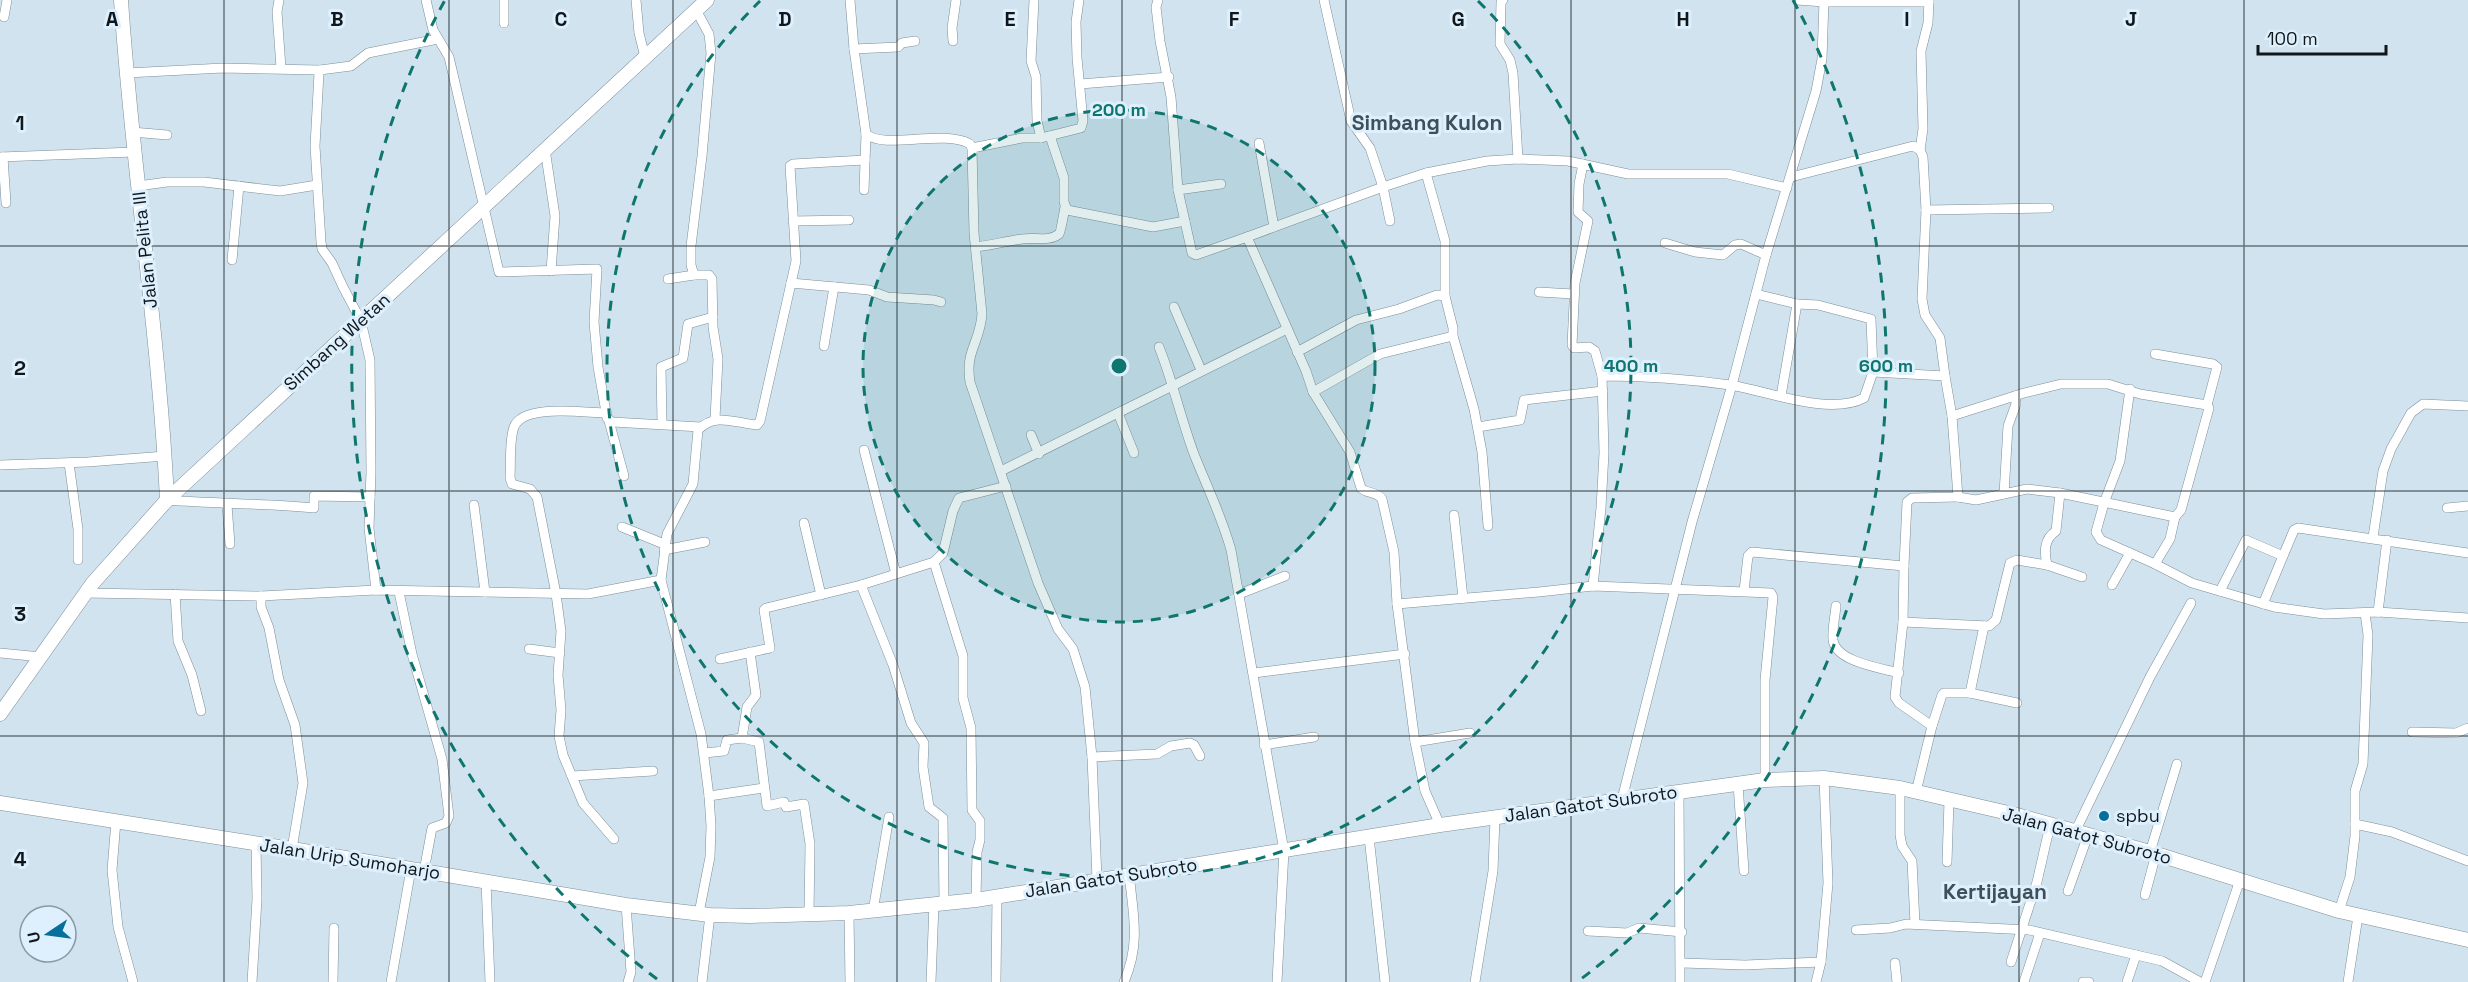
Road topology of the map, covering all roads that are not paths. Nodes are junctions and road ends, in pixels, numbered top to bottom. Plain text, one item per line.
1 (7, 0) edge
2 (121, 0) edge
3 (279, 0) edge
4 (426, 0) edge
5 (504, 0) edge
6 (636, 0) edge
7 (707, 0) edge
8 (850, 0) edge
9 (956, 0) edge
10 (1034, 0) edge
11 (1079, 0) edge
12 (1158, 0) edge
13 (1324, 0) edge
14 (1503, 0) edge
15 (1797, 0) edge
16 (1824, 1) edge
17 (1929, 1) edge
18 (696, 10) junction
19 (4, 17) dead end
20 (504, 23) dead end
21 (438, 39) junction
22 (915, 41) dead end
23 (953, 41) dead end
24 (854, 49) junction
25 (645, 57) junction
26 (281, 68) junction
27 (320, 70) junction
28 (127, 73) junction
29 (1169, 76) junction
30 (1080, 84) junction
31 (132, 132) junction
32 (866, 134) junction
33 (167, 135) dead end
34 (1045, 137) junction
35 (1259, 143) dead end
36 (972, 148) junction
37 (545, 149) junction
38 (1920, 150) junction
39 (134, 152) junction
40 (2, 157) edge
41 (1518, 159) junction
42 (865, 160) junction
43 (1583, 164) junction
44 (1426, 173) junction
45 (1791, 177) junction
46 (1221, 184) dead end
47 (317, 185) junction
48 (138, 186) junction
49 (239, 186) junction
50 (1383, 187) junction
51 (1787, 188) junction
52 (864, 190) dead end
53 (1178, 190) junction
54 (6, 203) dead end
55 (483, 207) junction
56 (1065, 207) junction
57 (2049, 208) dead end
58 (1926, 210) junction
59 (849, 220) dead end
60 (1390, 220) dead end
61 (793, 221) junction
62 (1185, 221) junction
63 (1274, 227) junction
64 (1247, 237) junction
65 (1665, 243) dead end
66 (976, 247) junction
67 (1766, 255) junction
68 (232, 260) dead end
69 (551, 271) junction
70 (694, 275) junction
71 (668, 279) dead end
72 (791, 283) junction
73 (834, 287) junction
74 (1539, 292) dead end
75 (1573, 294) junction
76 (1756, 294) junction
77 (1445, 296) junction
78 (941, 302) dead end
79 (1797, 304) junction
80 (1174, 307) dead end
81 (713, 317) junction
82 (361, 321) junction
83 (1287, 329) junction
84 (1453, 336) junction
85 (824, 346) dead end
86 (1159, 347) dead end
87 (1297, 352) junction
88 (2155, 354) dead end
89 (1201, 370) junction
90 (1873, 372) junction
91 (1602, 376) junction
92 (1945, 376) junction
93 (1173, 384) junction
94 (1732, 385) junction
95 (2130, 389) junction
96 (1603, 391) junction
97 (1312, 392) junction
98 (1781, 396) junction
99 (2015, 396) junction
100 (2207, 405) junction
101 (2468, 406) edge
102 (1118, 413) junction
103 (1952, 416) junction
104 (608, 417) junction
105 (715, 420) junction
106 (662, 424) junction
107 (701, 427) junction
108 (1478, 427) junction
109 (1031, 435) dead end
110 (864, 450) dead end
111 (1134, 453) dead end
112 (1039, 454) junction
113 (165, 456) junction
114 (69, 463) junction
115 (0, 465) edge
116 (1001, 471) junction
117 (624, 476) dead end
118 (1006, 486) junction
119 (2060, 493) junction
120 (2004, 494) junction
121 (370, 497) junction
122 (1958, 497) junction
123 (167, 500) junction
124 (2104, 503) junction
125 (227, 505) junction
126 (474, 505) dead end
127 (2468, 506) edge
128 (2447, 508) dead end
129 (1454, 515) dead end
130 (2175, 517) junction
131 (804, 523) dead end
132 (1488, 526) dead end
133 (622, 527) dead end
134 (2373, 537) junction
135 (2387, 540) junction
136 (705, 542) dead end
137 (230, 544) dead end
138 (664, 547) junction
139 (2130, 553) junction
140 (2468, 553) edge
141 (2283, 556) junction
142 (78, 560) dead end
143 (934, 562) junction
144 (2156, 564) junction
145 (2047, 565) junction
146 (1904, 566) junction
147 (896, 574) junction
148 (1285, 576) dead end
149 (2082, 577) dead end
150 (661, 580) junction
151 (861, 585) junction
152 (2112, 585) dead end
153 (1593, 586) junction
154 (1675, 588) junction
155 (376, 590) junction
156 (1744, 591) junction
157 (2220, 591) junction
158 (399, 592) junction
159 (485, 592) junction
160 (86, 593) junction
161 (175, 594) junction
162 (556, 594) junction
163 (1239, 594) junction
164 (820, 595) junction
165 (261, 596) junction
166 (1463, 598) junction
167 (2191, 603) dead end
168 (1397, 604) junction
169 (2264, 604) junction
170 (1836, 606) dead end
171 (2378, 612) junction
172 (2365, 613) junction
173 (2468, 618) edge
174 (1903, 622) junction
175 (1984, 627) junction
176 (529, 649) dead end
177 (750, 652) junction
178 (0, 653) edge
179 (560, 653) junction
180 (1405, 654) junction
181 (41, 657) junction
182 (720, 659) dead end
183 (1254, 673) junction
184 (1899, 673) junction
185 (1970, 693) junction
186 (2017, 703) dead end
187 (201, 711) dead end
188 (0, 714) edge
189 (1932, 726) junction
190 (2468, 728) edge
191 (2412, 732) dead end
192 (1470, 733) dead end
193 (1314, 737) dead end
194 (742, 738) junction
195 (1415, 742) junction
196 (1264, 745) junction
197 (704, 753) junction
198 (1200, 756) dead end
199 (1092, 758) junction
200 (2177, 764) dead end
201 (653, 771) dead end
202 (575, 777) junction
203 (1824, 778) junction
204 (1765, 780) junction
205 (1738, 784) junction
206 (764, 788) junction
207 (1900, 788) junction
208 (1679, 791) junction
209 (1916, 792) junction
210 (709, 796) junction
211 (1622, 799) junction
212 (1949, 801) junction
213 (0, 803) edge
214 (889, 817) dead end
215 (1495, 818) junction
216 (116, 821) junction
217 (2355, 824) junction
218 (1440, 825) junction
219 (2050, 825) junction
220 (2082, 833) junction
221 (1370, 837) junction
222 (614, 839) dead end
223 (256, 843) junction
224 (292, 849) junction
225 (1284, 851) junction
226 (2153, 853) junction
227 (2468, 861) edge
228 (1947, 862) dead end
229 (417, 870) junction
230 (1744, 871) dead end
231 (1129, 873) junction
232 (1097, 879) junction
233 (2240, 880) junction
234 (486, 882) junction
235 (2068, 891) dead end
236 (2145, 895) dead end
237 (997, 896) junction
238 (976, 900) junction
239 (939, 903) junction
240 (626, 905) junction
241 (873, 911) junction
242 (2339, 911) junction
243 (849, 913) junction
244 (705, 914) junction
245 (809, 915) junction
246 (2358, 916) junction
247 (1915, 924) junction
248 (334, 928) dead end
249 (1856, 930) dead end
250 (2021, 930) junction
251 (1587, 931) dead end
252 (1682, 932) junction
253 (2040, 933) junction
254 (2468, 940) edge
255 (2136, 955) junction
256 (1821, 962) junction
257 (1682, 963) junction
258 (1895, 963) dead end
259 (2032, 963) junction
260 (133, 982) edge
261 (252, 982) edge
262 (333, 982) edge
263 (391, 982) edge
264 (490, 982) edge
265 (628, 982) edge
266 (702, 982) edge
267 (850, 982) edge
268 (931, 982) edge
269 (996, 982) edge
270 (1124, 982) edge
271 (1277, 982) edge
272 (1385, 982) edge
273 (1475, 982) edge
274 (1680, 982) edge
275 (1816, 982) edge
276 (1897, 982) edge
277 (2024, 982) edge
278 (2083, 982) edge
279 (2089, 982) edge
280 (2127, 982) edge
281 (2200, 982) edge
282 (2205, 982) edge
283 (2348, 982) edge

1 - 19 street
2 - 28 main road, Jalan Pelita III
3 - 26 street
4 - 21 street
5 - 20 street
6 - 25 street
7 - 18 main road, Simbang Wetan
8 - 24 street
9 - 23 street
10 - 34 street
11 - 30 street
12 - 29 street
13 - 50 street
14 - 41 street
15 - 16 street
16 - 17 street
16 - 45 street
17 - 38 street
18 - 25 main road, Simbang Wetan
18 - 70 street
21 - 27 street
21 - 55 street
22 - 24 street
24 - 32 street
25 - 37 main road, Simbang Wetan
26 - 27 street
26 - 28 street
27 - 47 street
28 - 31 main road, Jalan Pelita III
29 - 30 street
29 - 53 street
30 - 34 street
31 - 33 street
31 - 39 main road, Jalan Pelita III
32 - 36 street
32 - 42 street
34 - 36 street
34 - 56 street
35 - 63 street
36 - 66 street
37 - 55 main road, Simbang Wetan
37 - 69 street
38 - 45 street
38 - 58 street
39 - 40 street
39 - 48 main road, Jalan Pelita III
40 - 54 street
41 - 43 street
41 - 44 street
42 - 52 street
42 - 61 street
43 - 51 street
43 - 75 street
44 - 50 street
44 - 77 street
45 - 51 street
46 - 53 street
47 - 49 street
47 - 82 street
48 - 49 street
48 - 113 main road, Jalan Pelita III
49 - 68 street
50 - 60 street
50 - 63 street
51 - 67 street
53 - 62 street
55 - 69 street
55 - 82 main road, Simbang Wetan
56 - 62 street
56 - 66 street
57 - 58 street
58 - 92 street
59 - 61 street
61 - 72 street
62 - 64 street
63 - 64 street
64 - 83 street
65 - 67 street
66 - 116 street
67 - 76 street
69 - 104 street
70 - 71 street
70 - 81 street
72 - 73 street
72 - 105 street
73 - 78 street
73 - 85 street
74 - 75 street
75 - 91 street
76 - 79 street
76 - 94 street
77 - 84 street
77 - 87 street
79 - 90 street
79 - 98 street
80 - 89 street
81 - 105 street
81 - 106 street
82 - 121 street
82 - 123 main road, Simbang Wetan
83 - 87 street
83 - 89 street
84 - 97 street
84 - 108 street
86 - 93 street
87 - 97 street
88 - 100 street
89 - 93 street
90 - 92 street
90 - 98 street
91 - 94 street
91 - 96 street
92 - 103 street
93 - 102 street
93 - 163 street
94 - 98 street
94 - 154 street
95 - 99 street
95 - 100 street
95 - 124 street
96 - 108 street
96 - 153 street
97 - 168 street
99 - 103 street
99 - 120 street
100 - 130 street
101 - 134 street
102 - 111 street
102 - 112 street
103 - 122 street
104 - 106 street
104 - 117 street
104 - 162 street
105 - 107 street
106 - 107 street
107 - 138 street
108 - 132 street
109 - 112 street
110 - 147 street
112 - 116 street
113 - 114 street
113 - 123 main road, Jalan Pelita III
114 - 115 street
114 - 142 street
116 - 118 street
118 - 143 street
118 - 199 street
119 - 120 street
119 - 124 street
119 - 145 street
120 - 122 street
121 - 125 street
121 - 155 street
122 - 146 street
123 - 125 street
123 - 160 main road, Simbang Wetan
124 - 130 street
124 - 139 street
125 - 137 street
126 - 159 street
127 - 128 street
129 - 166 street
130 - 144 street
131 - 164 street
133 - 138 street
134 - 135 street
134 - 141 street
135 - 140 street
135 - 171 street
136 - 138 street
138 - 150 street
139 - 144 street
139 - 152 street
141 - 157 street
141 - 169 street
143 - 147 street
143 - 238 street
144 - 157 street
145 - 149 street
145 - 175 street
146 - 156 street
146 - 174 street
147 - 151 street
148 - 163 street
150 - 162 street
150 - 197 street
151 - 164 street
151 - 239 street
153 - 154 street
153 - 166 street
154 - 156 street
154 - 211 street
155 - 158 street
155 - 165 street
156 - 204 street
157 - 169 street
158 - 159 street
158 - 229 street
159 - 162 street
160 - 161 street
160 - 181 main road, Simbang Wetan
161 - 165 street
161 - 187 street
162 - 179 street
163 - 183 street
164 - 177 street
165 - 224 street
166 - 168 street
167 - 220 street
168 - 180 street
169 - 172 street
170 - 184 street
171 - 172 street
171 - 173 street
172 - 217 street
174 - 175 street
174 - 184 street
175 - 185 street
176 - 179 street
177 - 182 street
177 - 194 street
178 - 181 street
179 - 202 street
180 - 183 street
180 - 195 street
181 - 188 main road, Simbang Wetan
183 - 196 street
184 - 189 street
185 - 186 street
185 - 189 street
189 - 209 street
190 - 191 street
192 - 195 street
193 - 196 street
194 - 197 street
194 - 206 street
195 - 218 street
196 - 225 street
197 - 210 street
198 - 199 street
199 - 232 street
200 - 226 street
201 - 202 street
202 - 222 street
203 - 204 main road, Jalan Gatot Subroto
203 - 207 main road, Jalan Gatot Subroto
203 - 256 street
204 - 205 main road, Jalan Gatot Subroto
205 - 208 main road, Jalan Gatot Subroto
205 - 230 street
206 - 210 street
206 - 245 street
207 - 209 main road, Jalan Gatot Subroto
207 - 247 street
208 - 211 main road, Jalan Gatot Subroto
208 - 252 street
209 - 212 main road, Jalan Gatot Subroto
210 - 244 street
211 - 215 main road, Jalan Gatot Subroto
212 - 219 main road, Jalan Gatot Subroto
212 - 228 street
213 - 216 main road, Jalan Urip Sumoharjo
214 - 241 street
215 - 218 main road, Jalan Gatot Subroto
215 - 273 street
216 - 223 main road, Jalan Urip Sumoharjo
216 - 260 street
217 - 227 street
217 - 242 street
218 - 221 main road, Jalan Gatot Subroto
219 - 220 main road, Jalan Gatot Subroto
219 - 250 street
220 - 226 main road, Jalan Gatot Subroto
220 - 235 street
221 - 225 main road, Jalan Gatot Subroto
221 - 272 street
223 - 224 main road, Jalan Urip Sumoharjo
223 - 261 street
224 - 229 main road, Jalan Urip Sumoharjo
225 - 231 main road, Jalan Gatot Subroto
225 - 271 street
226 - 233 main road, Jalan Gatot Subroto
226 - 236 street
229 - 234 main road, Jalan Urip Sumoharjo
229 - 263 street
231 - 232 main road, Jalan Gatot Subroto
231 - 270 street
232 - 237 main road, Jalan Gatot Subroto
233 - 242 main road, Jalan Gatot Subroto
233 - 282 street
234 - 240 main road, Jalan Urip Sumoharjo
234 - 264 street
237 - 238 main road, Jalan Gatot Subroto
237 - 269 street
238 - 239 main road, Jalan Gatot Subroto
239 - 241 main road, Jalan Gatot Subroto
239 - 268 street
240 - 244 main road, Jalan Urip Sumoharjo
240 - 265 street
241 - 243 main road, Jalan Gatot Subroto
242 - 246 main road, Jalan Gatot Subroto
243 - 245 main road, Jalan Gatot Subroto
243 - 267 street
244 - 245 main road, Jalan Gatot Subroto
244 - 266 street
246 - 254 main road, Jalan Gatot Subroto
246 - 283 street
247 - 249 street
247 - 250 street
248 - 262 street
250 - 253 street
250 - 259 street
251 - 252 street
252 - 257 street
253 - 255 street
253 - 259 street
255 - 280 street
255 - 281 street
256 - 257 street
256 - 275 street
257 - 274 street
258 - 276 street
259 - 277 street
278 - 279 street

